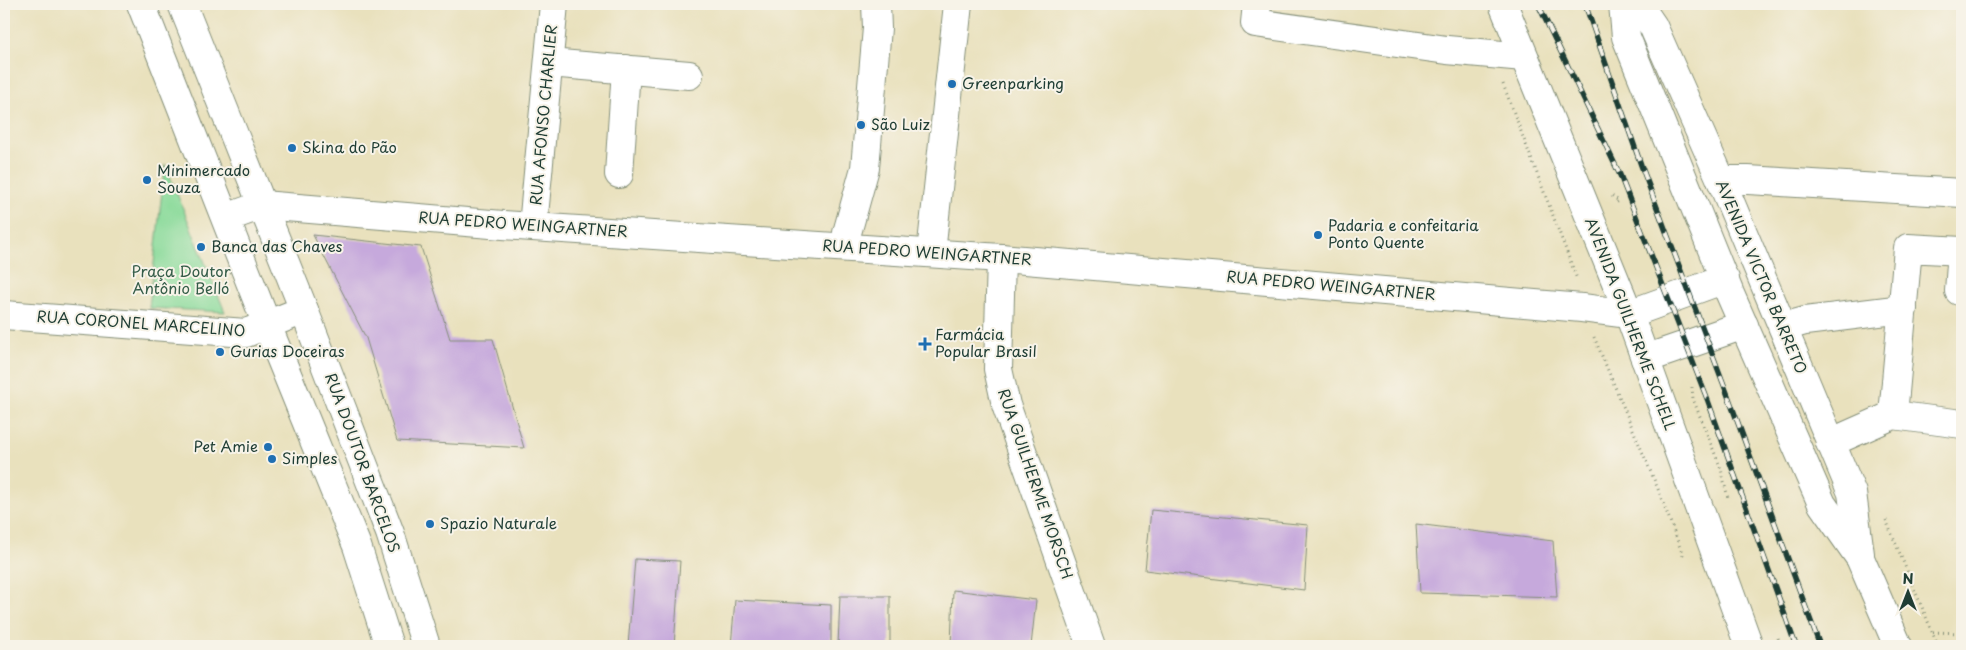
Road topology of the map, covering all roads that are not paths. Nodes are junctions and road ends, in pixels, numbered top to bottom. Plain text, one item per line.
1 (142, 4) edge
2 (182, 4) edge
3 (554, 4) edge
4 (876, 4) edge
5 (958, 4) edge
6 (1257, 4) edge
7 (1503, 4) edge
8 (1623, 4) edge
9 (1638, 4) edge
10 (1524, 57) junction
11 (549, 63) junction
12 (626, 69) junction
13 (689, 75) dead end
14 (619, 174) dead end
15 (1721, 180) junction
16 (1962, 193) edge
17 (262, 205) junction
18 (226, 218) junction
19 (533, 226) junction
20 (846, 247) junction
21 (931, 253) junction
22 (1001, 258) junction
23 (1725, 279) junction
24 (1962, 291) edge
25 (1903, 309) junction
26 (304, 310) junction
27 (1629, 314) junction
28 (4, 315) edge
29 (267, 325) junction
30 (1744, 325) junction
31 (1783, 327) junction
32 (1645, 359) junction
33 (1893, 415) junction
34 (1962, 424) edge
35 (1830, 443) junction
36 (1860, 558) junction
37 (389, 646) edge
38 (426, 646) edge
39 (1091, 646) edge
40 (1748, 646) edge
41 (1898, 646) edge

1 - 18 main road
2 - 17 main road, RUA DOUTOR BARCELOS
3 - 11 main road, RUA AFONSO CHARLIER
4 - 20 main road
5 - 21 main road
6 - 10 main road
7 - 10 main road, AVENIDA GUILHERME SCHELL
8 - 23 main road
9 - 15 main road, AVENIDA VICTOR BARRETO
10 - 27 main road, AVENIDA GUILHERME SCHELL
11 - 12 main road
11 - 19 main road, RUA AFONSO CHARLIER
12 - 13 main road
12 - 14 main road
15 - 16 main road
15 - 31 main road, AVENIDA VICTOR BARRETO
17 - 18 main road, RUA PEDRO WEINGARTNER
17 - 19 main road, RUA PEDRO WEINGARTNER
17 - 26 main road, RUA DOUTOR BARCELOS
18 - 29 main road
19 - 20 main road, RUA PEDRO WEINGARTNER
20 - 21 main road, RUA PEDRO WEINGARTNER
21 - 22 main road, RUA PEDRO WEINGARTNER
22 - 27 main road, RUA PEDRO WEINGARTNER
22 - 39 main road, RUA GUILHERME MORSCH
23 - 27 main road
23 - 30 main road
24 - 25 main road
25 - 31 main road
25 - 33 main road
26 - 29 main road, RUA CORONEL MARCELINO
26 - 38 main road, RUA DOUTOR BARCELOS
27 - 32 main road, AVENIDA GUILHERME SCHELL
28 - 29 main road, RUA CORONEL MARCELINO
29 - 37 main road
30 - 32 main road
30 - 36 main road
31 - 35 main road, AVENIDA VICTOR BARRETO
32 - 40 main road, AVENIDA GUILHERME SCHELL
33 - 34 main road
33 - 35 main road
35 - 36 main road, AVENIDA VICTOR BARRETO
36 - 41 main road

